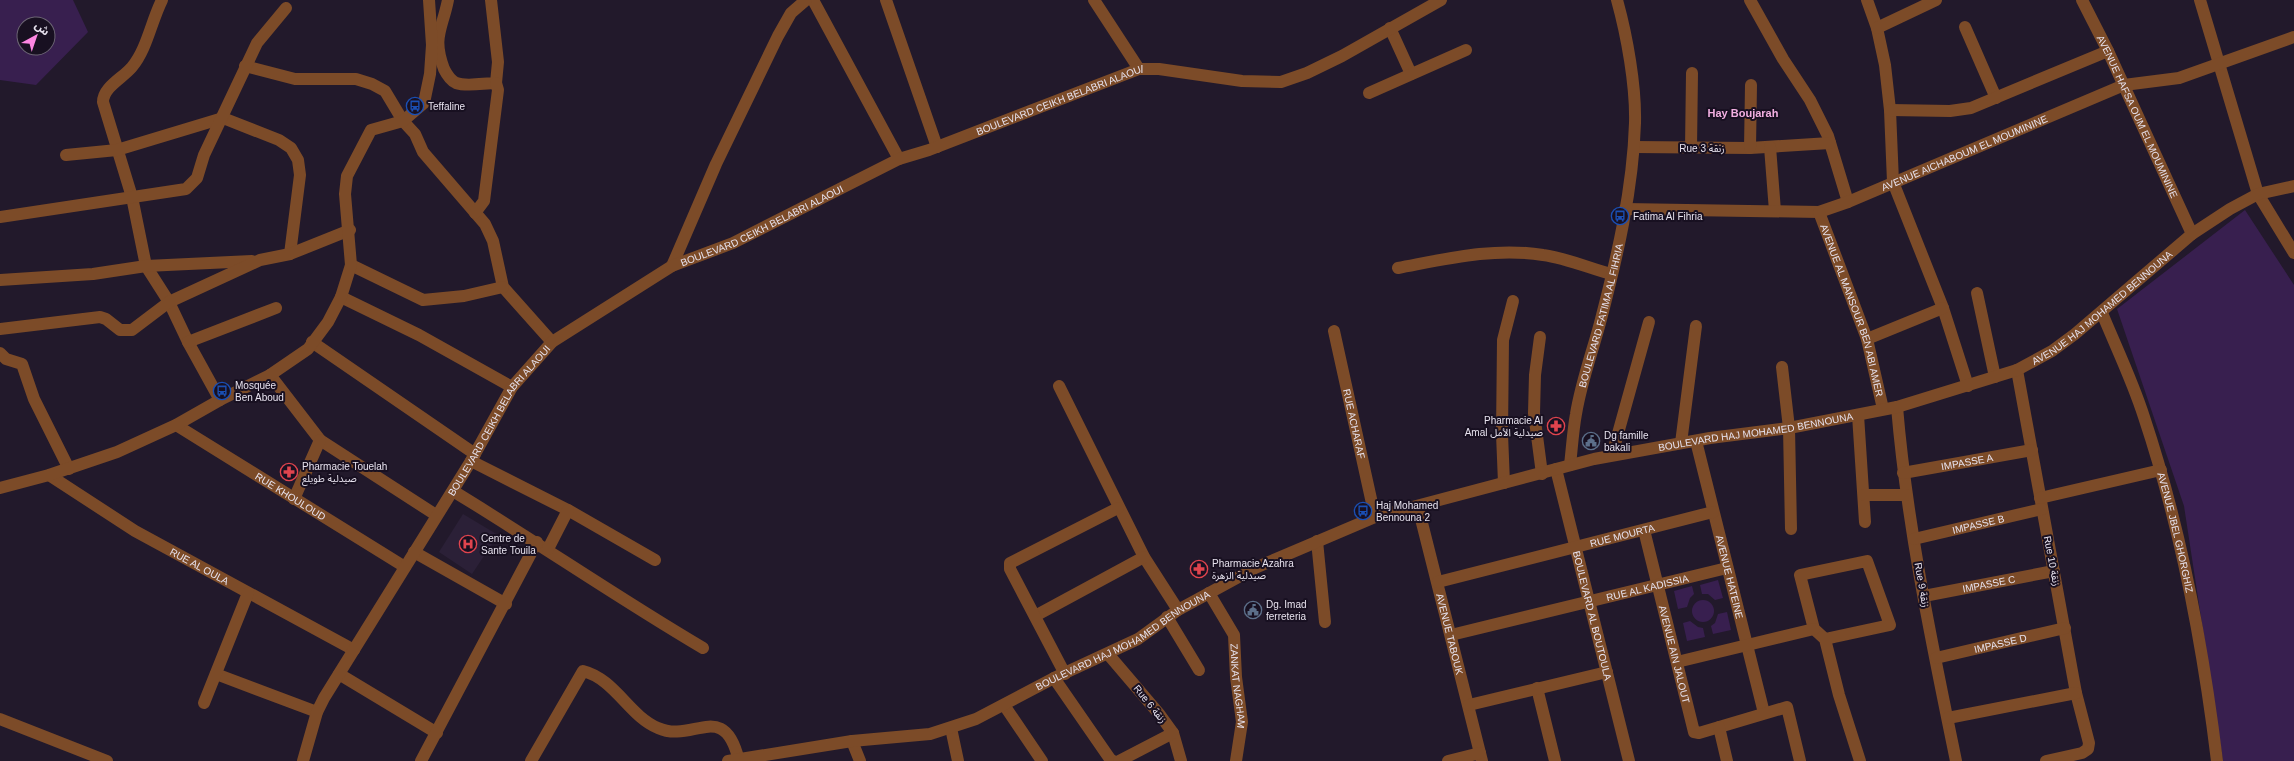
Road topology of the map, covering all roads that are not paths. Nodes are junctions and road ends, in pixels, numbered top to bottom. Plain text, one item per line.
1 (162, 0) edge
2 (429, 0) edge
3 (448, 0) edge
4 (491, 0) edge
5 (806, 0) edge
6 (813, 0) edge
7 (886, 0) edge
8 (1094, 0) edge
9 (1441, 0) edge
10 (1617, 0) edge
11 (1750, 0) edge
12 (1867, 0) edge
13 (1936, 0) edge
14 (2082, 0) edge
15 (2203, 1) edge
16 (286, 8) dead end
17 (1390, 28) junction
18 (1877, 28) junction
19 (1965, 28) dead end
20 (2294, 37) edge
21 (1466, 50) dead end
22 (2108, 51) junction
23 (2219, 62) junction
24 (245, 66) junction
25 (1139, 69) junction
26 (1692, 73) dead end
27 (1411, 74) junction
28 (496, 82) junction
29 (1751, 85) dead end
30 (2124, 85) junction
31 (1369, 93) dead end
32 (1996, 98) junction
33 (1890, 110) junction
34 (223, 118) junction
35 (403, 121) junction
36 (1830, 143) junction
37 (1634, 146) junction
38 (937, 147) junction
39 (1770, 147) junction
40 (1691, 148) junction
41 (1750, 148) junction
42 (117, 150) junction
43 (66, 155) dead end
44 (900, 160) junction
45 (1893, 182) junction
46 (2294, 186) edge
47 (2258, 194) junction
48 (132, 197) junction
49 (1848, 202) junction
50 (1625, 209) junction
51 (1775, 211) junction
52 (1819, 212) junction
53 (475, 213) junction
54 (0, 217) edge
55 (350, 230) junction
56 (2192, 234) junction
57 (2294, 253) edge
58 (290, 254) junction
59 (260, 260) junction
60 (351, 265) junction
61 (146, 266) junction
62 (672, 266) junction
63 (1398, 268) dead end
64 (1611, 274) junction
65 (0, 280) edge
66 (503, 287) junction
67 (1977, 293) dead end
68 (341, 297) junction
69 (1513, 301) dead end
70 (170, 302) junction
71 (276, 308) dead end
72 (1943, 308) junction
73 (2102, 313) junction
74 (1649, 322) dead end
75 (1696, 326) dead end
76 (0, 329) edge
77 (1334, 331) dead end
78 (1540, 337) dead end
79 (1867, 339) junction
80 (188, 342) junction
81 (312, 342) junction
82 (552, 342) junction
83 (0, 353) edge
84 (1782, 368) dead end
85 (2017, 370) junction
86 (270, 375) junction
87 (1995, 377) junction
88 (1059, 386) dead end
89 (1968, 386) junction
90 (512, 387) junction
91 (220, 400) junction
92 (1897, 407) junction
93 (1883, 409) junction
94 (1858, 415) junction
95 (176, 426) junction
96 (1789, 428) junction
97 (320, 440) junction
98 (1696, 441) junction
99 (1681, 443) junction
100 (2032, 450) junction
101 (1612, 455) junction
102 (473, 457) junction
103 (1570, 465) junction
104 (69, 469) junction
105 (1556, 469) junction
106 (2161, 470) junction
107 (1903, 473) junction
108 (1542, 474) junction
109 (49, 475) junction
110 (1504, 483) junction
111 (2, 486) edge
112 (453, 491) junction
113 (1864, 495) junction
114 (1906, 495) junction
115 (294, 499) junction
116 (2041, 503) junction
117 (1418, 507) junction
118 (1118, 508) junction
119 (568, 510) junction
120 (1713, 512) junction
121 (436, 515) junction
122 (1375, 517) junction
123 (1865, 522) dead end
124 (1791, 529) dead end
125 (1644, 530) junction
126 (1914, 539) junction
127 (1317, 541) junction
128 (537, 542) junction
129 (1576, 548) junction
130 (548, 549) junction
131 (414, 552) junction
132 (1144, 557) junction
133 (655, 560) dead end
134 (405, 567) junction
135 (1727, 568) junction
136 (2054, 570) junction
137 (1438, 582) junction
138 (1658, 584) junction
139 (248, 593) junction
140 (1210, 593) junction
141 (1924, 596) junction
142 (1589, 602) junction
143 (506, 604) junction
144 (1178, 610) junction
145 (1035, 616) junction
146 (1167, 617) junction
147 (1325, 622) dead end
148 (2065, 628) junction
149 (1814, 629) junction
150 (1452, 635) junction
151 (1825, 639) junction
152 (1746, 646) junction
153 (702, 648) dead end
154 (354, 650) junction
155 (1108, 654) junction
156 (1936, 658) junction
157 (1677, 662) junction
158 (1198, 670) dead end
159 (1608, 672) junction
160 (216, 674) junction
161 (339, 674) junction
162 (1059, 676) junction
163 (1537, 688) junction
164 (2076, 692) junction
165 (204, 703) dead end
166 (1004, 705) junction
167 (1469, 705) junction
168 (317, 712) junction
169 (1764, 714) junction
170 (1948, 718) junction
171 (0, 719) edge
172 (1719, 727) junction
173 (951, 728) junction
174 (436, 733) junction
175 (1173, 733) junction
176 (852, 741) junction
177 (1481, 757) edge
178 (735, 760) edge
179 (107, 761) edge
180 (303, 761) edge
181 (421, 761) edge
182 (531, 761) edge
183 (860, 761) edge
184 (958, 761) edge
185 (1042, 761) edge
186 (1113, 761) edge
187 (1119, 761) edge
188 (1181, 761) edge
189 (1236, 761) edge
190 (1448, 761) edge
191 (1556, 761) edge
192 (1629, 761) edge
193 (1727, 761) edge
194 (1800, 761) edge
195 (1860, 761) edge
196 (1956, 761) edge
197 (2046, 761) edge
198 (2217, 761) edge

1 - 42 street
2 - 35 street
3 - 28 street
4 - 28 street
5 - 62 street
6 - 44 street
7 - 38 street
8 - 25 street
9 - 17 street, BOULEVARD CEIKH BELABRI ALAOUI
10 - 37 street, BOULEVARD FATIMA AL FIHRIA
11 - 36 street
12 - 18 street
13 - 18 street
14 - 22 street, AVENUE HAFSA OUM EL MOUMININE
15 - 23 street
16 - 24 street
17 - 25 street, BOULEVARD CEIKH BELABRI ALAOUI
17 - 27 street
18 - 33 street
19 - 32 street
20 - 23 street, AVENUE AICHABOUM EL MOUMININE
21 - 27 street
22 - 30 street, AVENUE HAFSA OUM EL MOUMININE
22 - 32 street
23 - 30 street, AVENUE AICHABOUM EL MOUMININE
23 - 47 street
24 - 34 street
24 - 35 street
25 - 38 street, BOULEVARD CEIKH BELABRI ALAOUI
26 - 40 street
27 - 31 street
28 - 53 street
29 - 41 street
30 - 45 street, AVENUE AICHABOUM EL MOUMININE
30 - 56 street, AVENUE HAFSA OUM EL MOUMININE
32 - 33 street
33 - 45 street
34 - 42 street
34 - 48 street
34 - 58 street
35 - 53 street
35 - 55 street
36 - 39 street, Rue 3 زنقة
36 - 49 street
37 - 40 street, Rue 3 زنقة
37 - 50 street, BOULEVARD FATIMA AL FIHRIA
38 - 44 street, BOULEVARD CEIKH BELABRI ALAOUI
39 - 41 street, Rue 3 زنقة
39 - 51 street
40 - 41 street, Rue 3 زنقة
42 - 43 street
42 - 48 street
44 - 62 street, BOULEVARD CEIKH BELABRI ALAOUI
45 - 49 street, AVENUE AICHABOUM EL MOUMININE
45 - 72 street
46 - 47 street, AVENUE HAJ MOHAMED BENNOUNA
47 - 56 street, AVENUE HAJ MOHAMED BENNOUNA
47 - 57 street
48 - 54 street
48 - 61 street
49 - 52 street, AVENUE AICHABOUM EL MOUMININE
50 - 51 street, AVENUE AICHABOUM EL MOUMININE
50 - 64 street, BOULEVARD FATIMA AL FIHRIA
51 - 52 street, AVENUE AICHABOUM EL MOUMININE
52 - 79 street, AVENUE AL MANSOUR BEN ABI AMER
53 - 66 street
55 - 58 street
55 - 60 street
56 - 73 street, AVENUE HAJ MOHAMED BENNOUNA
58 - 59 street
59 - 61 street
59 - 70 street
60 - 66 street
60 - 68 street
61 - 65 street
61 - 70 street
62 - 82 street, BOULEVARD CEIKH BELABRI ALAOUI
63 - 64 street
64 - 103 street, BOULEVARD FATIMA AL FIHRIA
66 - 82 street
67 - 87 street
68 - 81 street
68 - 90 street
69 - 110 street
70 - 76 street
70 - 80 street
71 - 80 street
72 - 79 street
72 - 89 street
73 - 85 street, AVENUE HAJ MOHAMED BENNOUNA
73 - 106 street, AVENUE JBEL GHORGHIZ
74 - 101 street
75 - 99 street
77 - 122 street, RUE ACHARAF
78 - 108 street
79 - 93 street, AVENUE AL MANSOUR BEN ABI AMER
80 - 91 street
81 - 86 street
81 - 102 street
82 - 90 street, BOULEVARD CEIKH BELABRI ALAOUI
83 - 104 street
84 - 96 street
85 - 87 street, AVENUE HAJ MOHAMED BENNOUNA
85 - 100 street, Rue 10 زنقة
86 - 91 street
86 - 97 street
87 - 89 street, AVENUE HAJ MOHAMED BENNOUNA
88 - 118 street
89 - 92 street, AVENUE HAJ MOHAMED BENNOUNA
90 - 102 street, BOULEVARD CEIKH BELABRI ALAOUI
91 - 95 street
92 - 93 street, BOULEVARD HAJ MOHAMED BENNOUNA
92 - 107 street, Rue 9 زنقة
93 - 94 street, BOULEVARD HAJ MOHAMED BENNOUNA
94 - 96 street, BOULEVARD HAJ MOHAMED BENNOUNA
94 - 113 street
95 - 104 street
95 - 115 street, RUE KHOULOUD
96 - 98 street, BOULEVARD HAJ MOHAMED BENNOUNA
96 - 124 street
97 - 115 street
97 - 121 street
98 - 99 street, BOULEVARD HAJ MOHAMED BENNOUNA
98 - 120 street, AVENUE HATEINE
99 - 101 street, BOULEVARD HAJ MOHAMED BENNOUNA
100 - 107 street, IMPASSE A
100 - 116 street, Rue 10 زنقة
101 - 103 street, BOULEVARD HAJ MOHAMED BENNOUNA
102 - 112 street, BOULEVARD CEIKH BELABRI ALAOUI
102 - 119 street
103 - 105 street, BOULEVARD HAJ MOHAMED BENNOUNA
104 - 109 street
105 - 108 street, BOULEVARD HAJ MOHAMED BENNOUNA
105 - 129 street, BOULEVARD AL BOUTOULA
106 - 116 street, IMPASSE B
106 - 198 street, AVENUE JBEL GHORGHIZ
107 - 114 street, Rue 9 زنقة
108 - 110 street, BOULEVARD HAJ MOHAMED BENNOUNA
109 - 111 street
109 - 139 street, RUE AL OULA
110 - 117 street, BOULEVARD HAJ MOHAMED BENNOUNA
112 - 121 street, BOULEVARD CEIKH BELABRI ALAOUI
112 - 128 street
113 - 114 street
113 - 123 street
114 - 126 street, Rue 9 زنقة
115 - 134 street, RUE KHOULOUD
116 - 126 street, IMPASSE B
116 - 136 street, Rue 10 زنقة
117 - 122 street, BOULEVARD HAJ MOHAMED BENNOUNA
117 - 137 street, AVENUE TABOUK
118 - 132 street
118 - 145 street
119 - 130 street
119 - 133 street
120 - 125 street, RUE MOURTA
120 - 135 street, AVENUE HATEINE
121 - 131 street, BOULEVARD CEIKH BELABRI ALAOUI
122 - 127 street, BOULEVARD HAJ MOHAMED BENNOUNA
125 - 129 street, RUE MOURTA
125 - 138 street, AVENUE AIN JALOUT
126 - 141 street, Rue 9 زنقة
127 - 140 street, BOULEVARD HAJ MOHAMED BENNOUNA
127 - 147 street
128 - 130 street
128 - 143 street
129 - 137 street, RUE MOURTA
129 - 142 street, BOULEVARD AL BOUTOULA
130 - 153 street
131 - 134 street, BOULEVARD CEIKH BELABRI ALAOUI
131 - 143 street
132 - 144 street
132 - 145 street
134 - 154 street, BOULEVARD CEIKH BELABRI ALAOUI
135 - 138 street, RUE AL KADISSIA
135 - 152 street, AVENUE HATEINE
136 - 141 street, IMPASSE C
136 - 148 street, Rue 10 زنقة
137 - 150 street, AVENUE TABOUK
138 - 142 street, RUE AL KADISSIA
138 - 157 street, AVENUE AIN JALOUT
139 - 154 street, RUE AL OULA
139 - 160 street
140 - 144 street, BOULEVARD HAJ MOHAMED BENNOUNA
140 - 189 street, ZANKAT NAGHAM
141 - 156 street, Rue 9 زنقة
142 - 150 street, RUE AL KADISSIA
142 - 159 street, BOULEVARD AL BOUTOULA
143 - 174 street
144 - 146 street, BOULEVARD HAJ MOHAMED BENNOUNA
145 - 162 street
146 - 155 street, BOULEVARD HAJ MOHAMED BENNOUNA
146 - 158 street
148 - 156 street, IMPASSE D
148 - 164 street, Rue 10 زنقة
149 - 151 street
149 - 151 street
149 - 152 street
150 - 167 street, AVENUE TABOUK
151 - 195 street
152 - 157 street
152 - 169 street, AVENUE HATEINE
154 - 161 street, BOULEVARD CEIKH BELABRI ALAOUI
155 - 162 street, BOULEVARD HAJ MOHAMED BENNOUNA
155 - 175 street, Rue 6 زنقة
156 - 170 street, Rue 9 زنقة
157 - 172 street, AVENUE AIN JALOUT
159 - 163 street
159 - 192 street, BOULEVARD AL BOUTOULA
160 - 165 street
160 - 168 street
161 - 168 street, BOULEVARD CEIKH BELABRI ALAOUI
161 - 174 street
162 - 166 street, BOULEVARD HAJ MOHAMED BENNOUNA
162 - 186 street
163 - 167 street
163 - 191 street
164 - 170 street
164 - 197 street, Rue 10 زنقة
166 - 173 street, BOULEVARD HAJ MOHAMED BENNOUNA
166 - 185 street
167 - 177 street, AVENUE TABOUK
168 - 180 street, BOULEVARD CEIKH BELABRI ALAOUI
169 - 172 street
169 - 194 street
170 - 196 street, Rue 9 زنقة
171 - 179 street
172 - 193 street
173 - 176 street, BOULEVARD HAJ MOHAMED BENNOUNA
173 - 184 street
174 - 181 street
175 - 187 street
175 - 188 street, Rue 6 زنقة
176 - 178 street, BOULEVARD HAJ MOHAMED BENNOUNA
176 - 183 street
177 - 190 street
178 - 182 street

